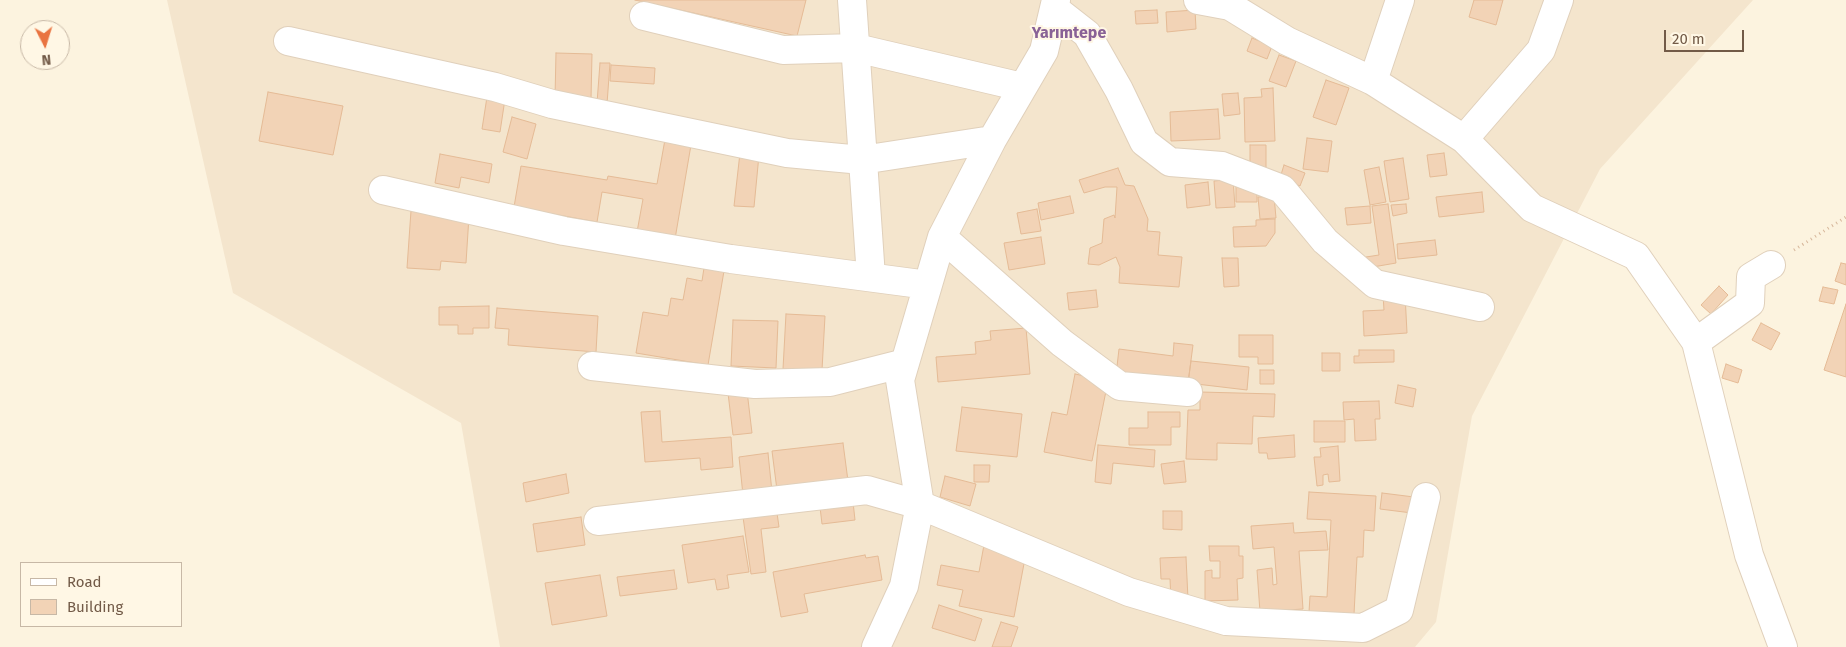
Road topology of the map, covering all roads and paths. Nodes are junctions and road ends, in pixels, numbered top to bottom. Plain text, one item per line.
1 (852, 0) edge
2 (1198, 0) edge
3 (1400, 0) edge
4 (1559, 0) edge
5 (1230, 3) edge
6 (1056, 5) edge
7 (644, 16) dead end
8 (288, 42) dead end
9 (856, 48) junction
10 (1373, 81) junction
11 (1022, 87) junction
12 (1464, 139) junction
13 (992, 140) junction
14 (862, 160) junction
15 (384, 190) dead end
16 (1846, 217) edge
17 (942, 237) junction
18 (1771, 265) joint
19 (872, 277) junction
20 (928, 284) junction
21 (1480, 307) dead end
22 (1696, 342) junction
23 (905, 363) junction
24 (592, 366) dead end
25 (1188, 392) dead end
26 (1426, 497) dead end
27 (920, 505) junction
28 (598, 522) dead end
29 (876, 647) edge
30 (1783, 647) edge

1 - 9 street
2 - 5 street
3 - 10 street
4 - 12 street
5 - 10 street
6 - 11 street
6 - 21 street
7 - 9 street
8 - 14 street
9 - 11 street
9 - 14 street
10 - 12 street
11 - 13 street
12 - 22 street
13 - 14 street
13 - 17 street
14 - 19 street
15 - 19 street
16 - 18 path
17 - 20 street
17 - 25 street
18 - 22 street
19 - 20 street
20 - 23 street
22 - 30 street
23 - 24 street
23 - 27 street
26 - 27 street
27 - 28 street
27 - 29 street

